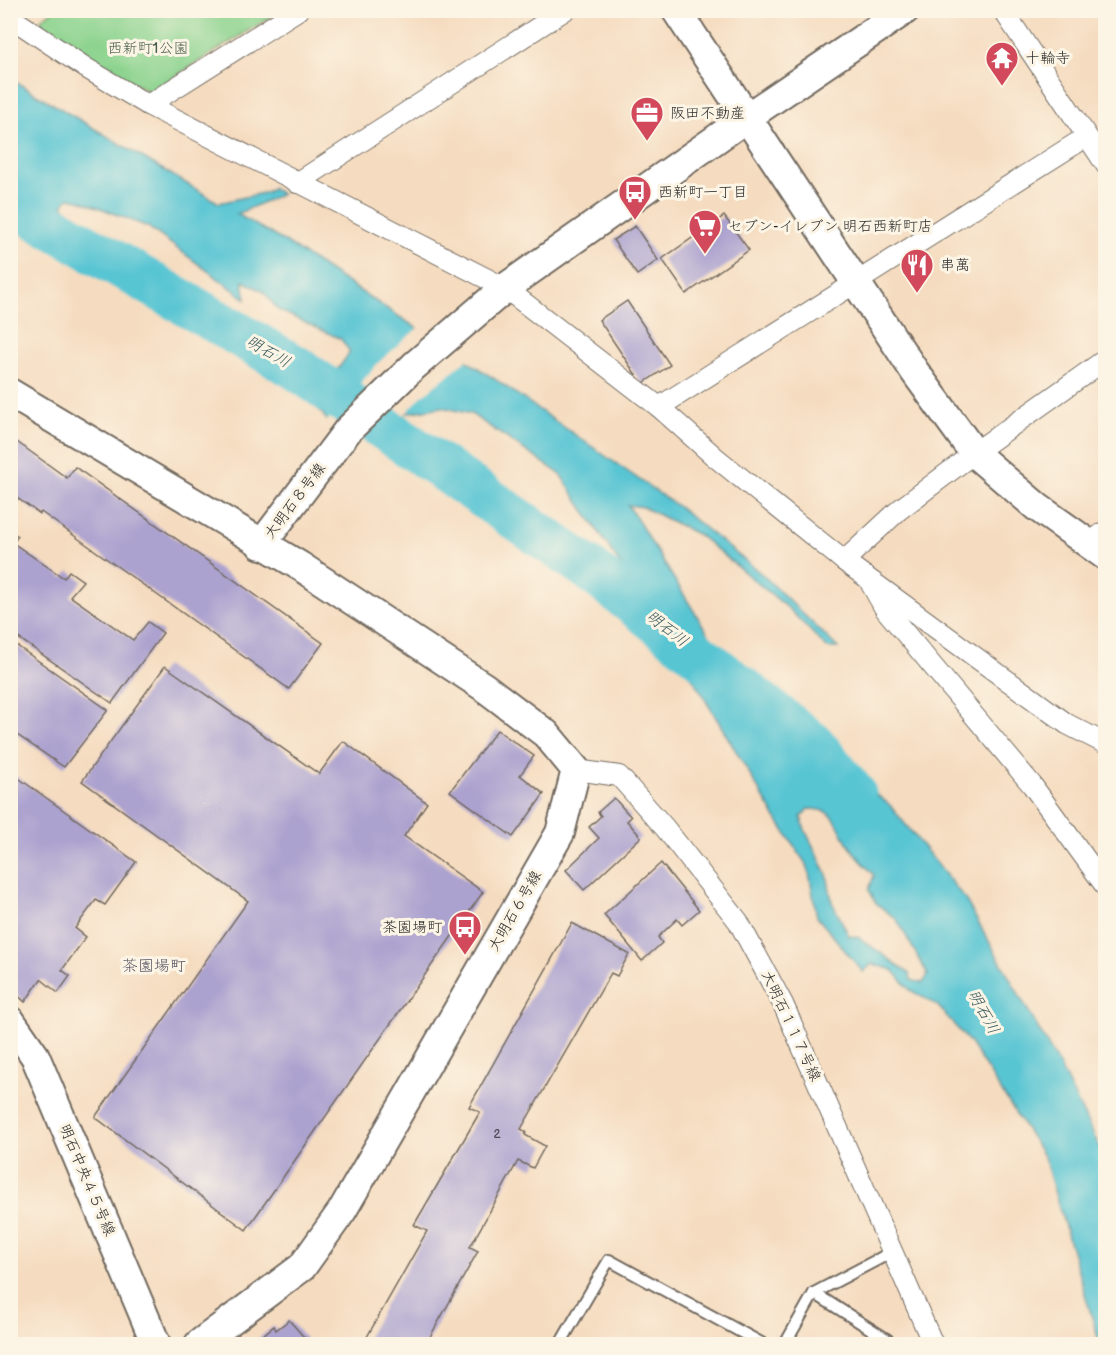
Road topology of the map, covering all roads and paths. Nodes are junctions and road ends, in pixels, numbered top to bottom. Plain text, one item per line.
1 (298, 10) edge
2 (565, 10) edge
3 (676, 10) edge
4 (905, 10) edge
5 (1003, 10) edge
6 (16, 15) edge
7 (148, 105) junction
8 (746, 118) junction
9 (1098, 148) edge
10 (297, 183) junction
11 (856, 284) junction
12 (496, 296) junction
13 (1106, 359) edge
14 (10, 393) edge
15 (659, 407) junction
16 (974, 453) junction
17 (270, 534) junction
18 (1099, 543) edge
19 (844, 561) junction
20 (867, 578) junction
21 (1106, 744) edge
22 (576, 770) junction
23 (1106, 887) edge
24 (10, 1020) edge
25 (892, 1252) junction
26 (814, 1293) junction
27 (156, 1344) edge
28 (199, 1344) edge
29 (560, 1344) edge
30 (764, 1344) edge
31 (785, 1344) edge
32 (890, 1344) edge
33 (933, 1344) edge

1 - 7 street
2 - 10 street
3 - 8 street
4 - 8 street, 大明石８号線
5 - 9 street
6 - 7 street
7 - 10 street
8 - 11 street
8 - 12 street, 大明石８号線
9 - 11 street
10 - 12 street
11 - 15 street
11 - 16 street
12 - 15 street
12 - 17 street, 大明石８号線
13 - 16 street
14 - 17 street, 大明石８号線
15 - 19 street
16 - 18 street
16 - 19 street
17 - 22 street
19 - 20 street
20 - 21 street
20 - 23 street
22 - 25 street, 大明石１１７号線
22 - 28 street, 大明石６号線
24 - 27 street, 明石中央４５号線
25 - 26 lane
25 - 33 street, 大明石１１７号線
26 - 31 lane
26 - 32 lane
29 - 30 lane

